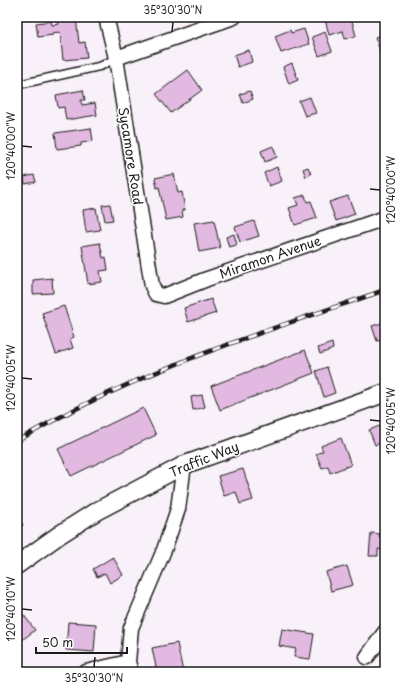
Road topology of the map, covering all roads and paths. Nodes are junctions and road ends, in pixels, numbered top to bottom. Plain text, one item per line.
1 (106, 17) edge
2 (234, 17) edge
3 (116, 58) junction
4 (17, 85) edge
5 (385, 218) edge
6 (156, 294) joint
7 (385, 393) edge
8 (184, 465) junction
9 (17, 566) edge
10 (385, 632) edge
11 (367, 658) dead end
12 (130, 667) edge
13 (86, 672) edge

1 - 3 street, Sycamore Road
2 - 3 street
3 - 4 lane
3 - 6 street, Sycamore Road
5 - 6 street, Miramon Avenue
7 - 8 street, Traffic Way
8 - 9 street, Traffic Way
8 - 12 street
10 - 11 street
12 - 13 street

